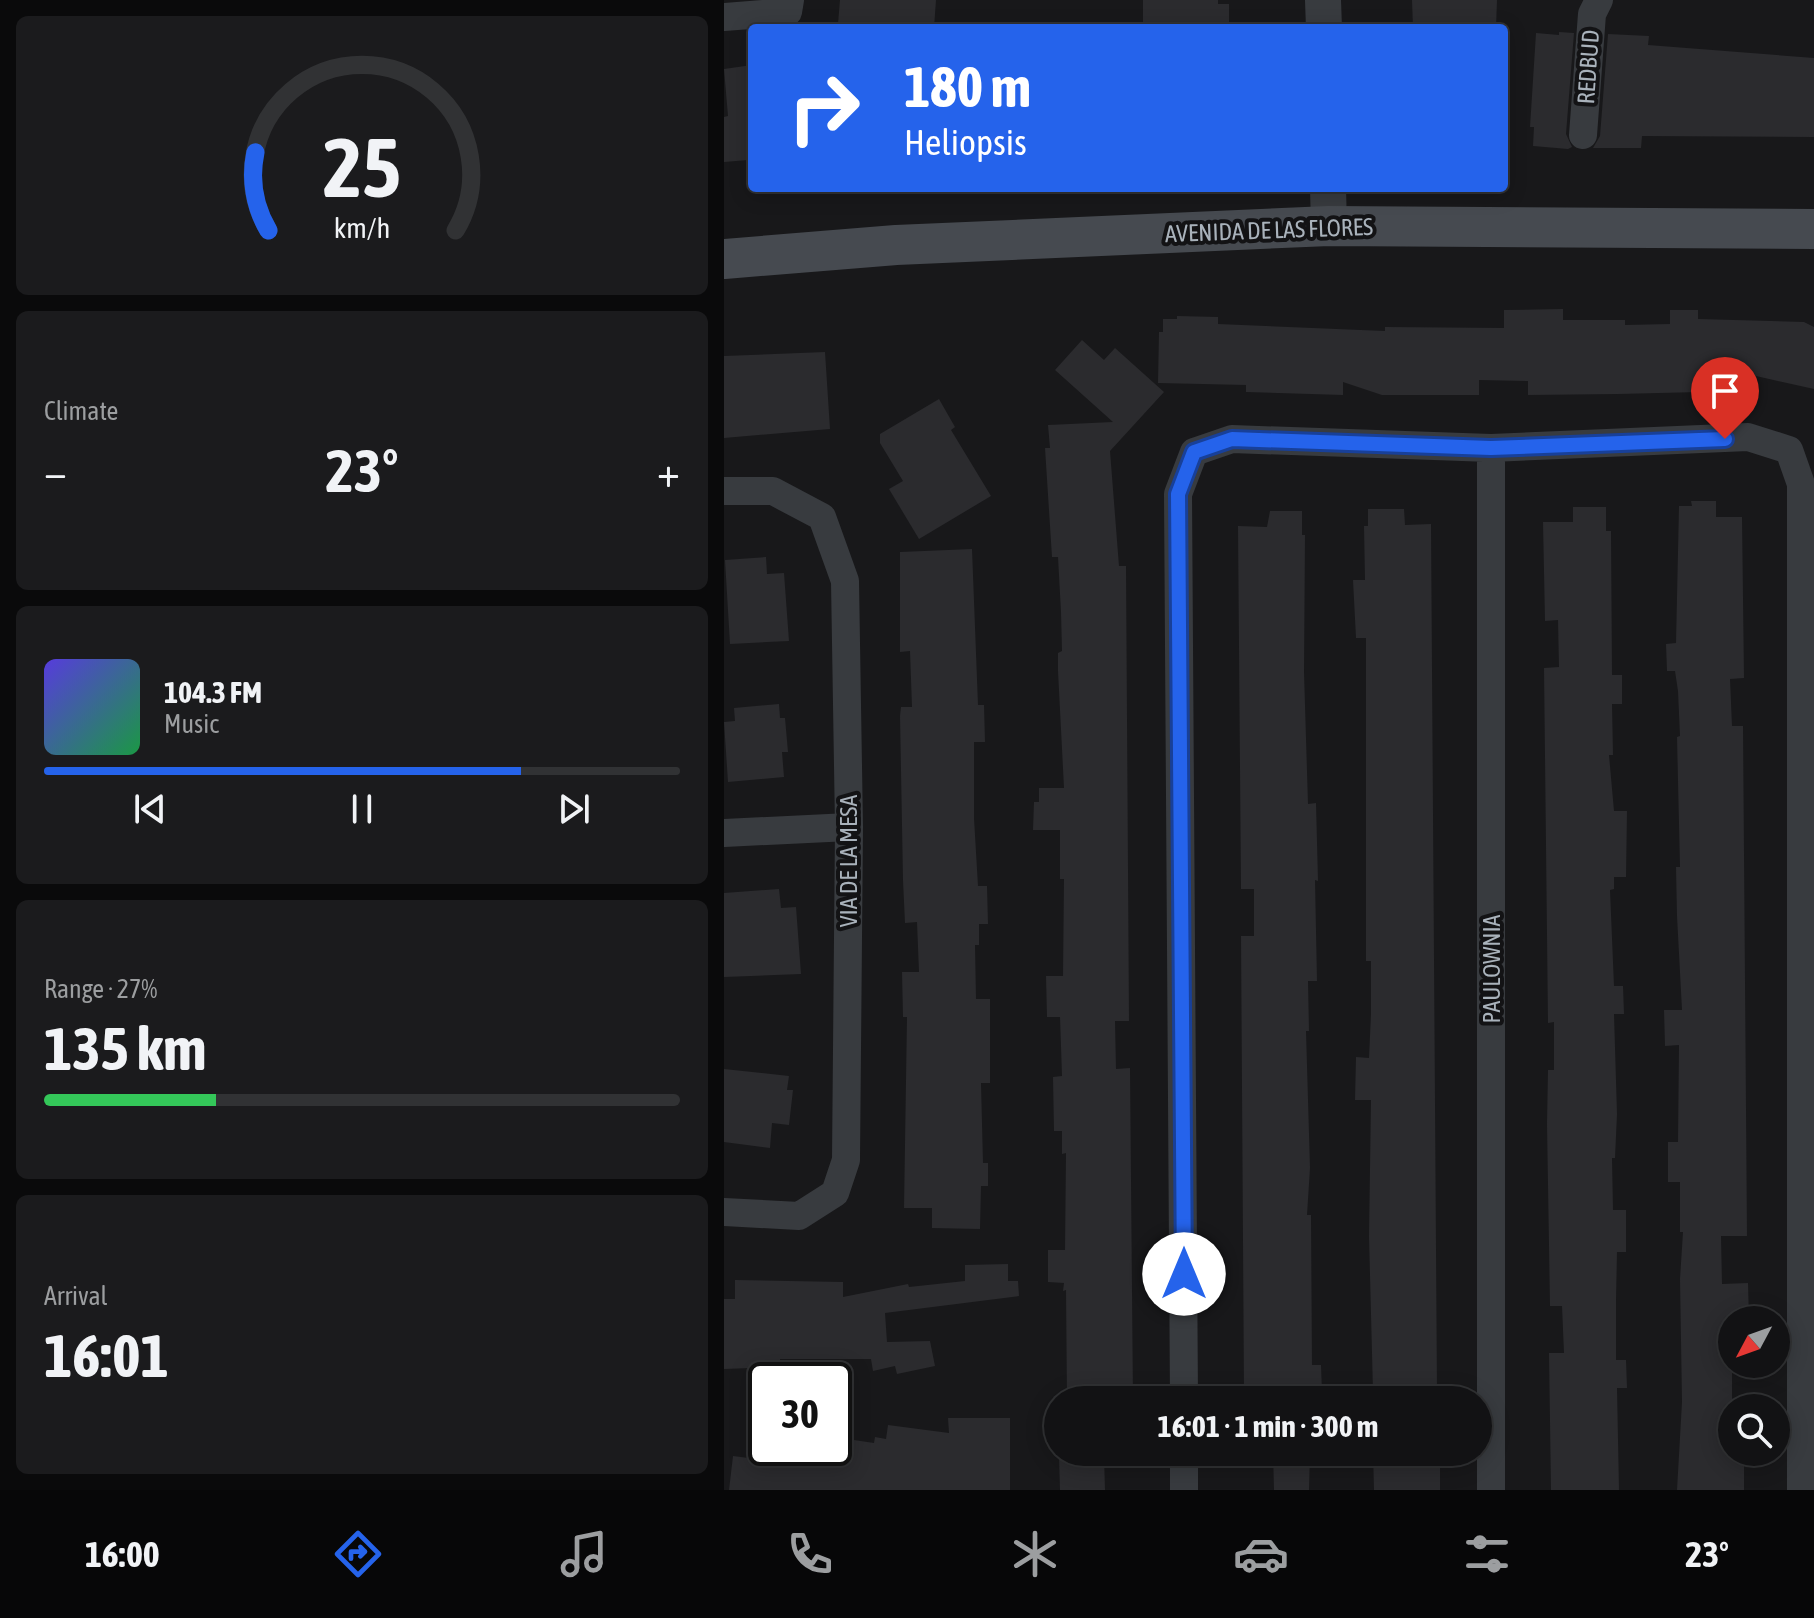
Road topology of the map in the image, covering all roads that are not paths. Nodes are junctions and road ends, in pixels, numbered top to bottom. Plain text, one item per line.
1 (1323, 0) edge
2 (1599, 0) edge
3 (789, 6) edge
4 (724, 17) edge
5 (1324, 24) edge
6 (1583, 135) dead end
7 (1329, 207) edge
8 (1814, 229) edge
9 (724, 259) edge
10 (1491, 448) junction
11 (724, 491) edge
12 (1808, 638) edge
13 (849, 827) junction
14 (724, 833) edge
15 (724, 1212) edge
16 (1808, 1382) edge
17 (1184, 1386) edge
18 (1184, 1466) edge
19 (1184, 1490) edge
20 (1491, 1490) edge
21 (1801, 1490) edge

1 - 5 street
2 - 6 street, REDBUD
3 - 4 street
7 - 8 main road, AVENIDA DE LAS FLORES
7 - 9 main road, AVENIDA DE LAS FLORES
10 - 12 street
10 - 17 street
10 - 20 street, PAULOWNIA
11 - 13 street, VIA DE LA MESA
12 - 16 street
13 - 14 street
13 - 15 street, VIA DE LA MESA
16 - 21 street
18 - 19 street

